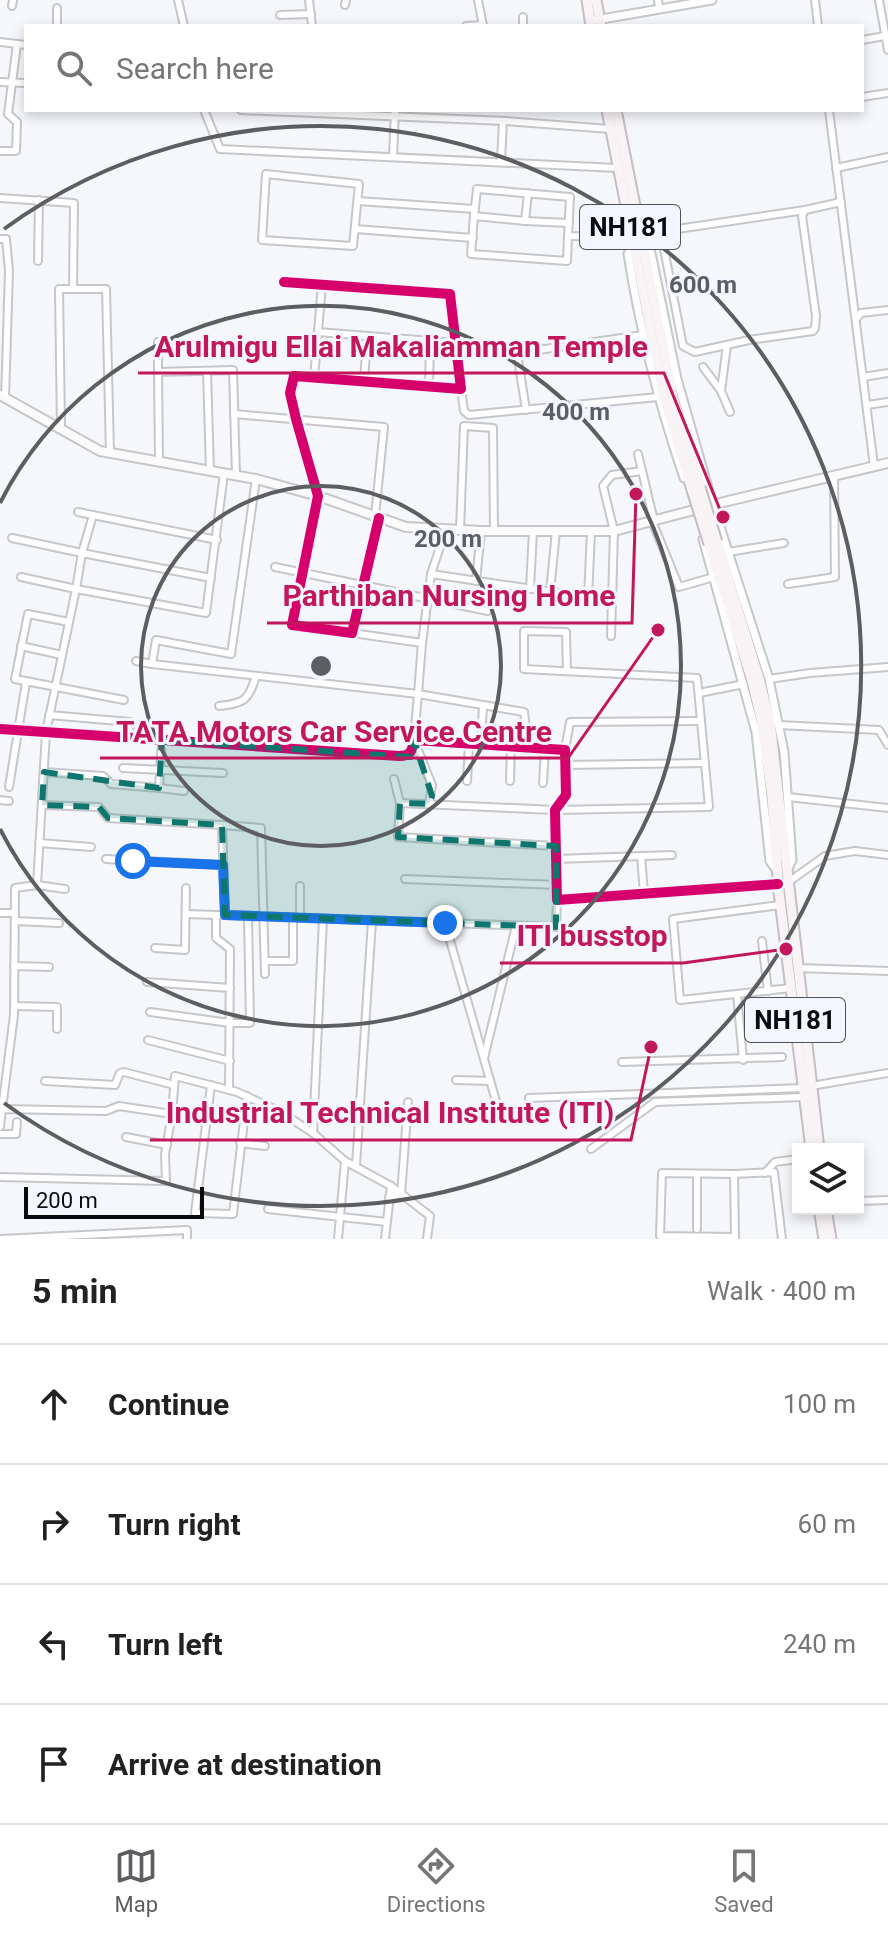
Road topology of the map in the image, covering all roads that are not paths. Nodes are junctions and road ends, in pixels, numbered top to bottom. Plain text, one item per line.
1 (178, 0) edge
2 (309, 0) edge
3 (478, 0) edge
4 (587, 0) edge
5 (596, 0) edge
6 (712, 0) edge
7 (815, 0) edge
8 (879, 0) edge
9 (658, 4) edge
10 (57, 8) dead end
11 (311, 14) junction
12 (280, 15) dead end
13 (523, 17) dead end
14 (885, 18) edge
15 (596, 23) edge
16 (57, 24) edge
17 (184, 24) edge
18 (312, 24) edge
19 (483, 24) edge
20 (523, 24) edge
21 (818, 24) edge
22 (885, 36) junction
23 (864, 40) edge
24 (0, 42) edge
25 (17, 44) junction
26 (24, 45) edge
27 (888, 50) edge
28 (0, 82) edge
29 (12, 82) junction
30 (24, 83) edge
31 (888, 93) edge
32 (864, 97) edge
33 (205, 112) edge
34 (344, 112) edge
35 (506, 112) edge
36 (607, 112) edge
37 (616, 112) edge
38 (829, 112) edge
39 (395, 113) edge
40 (504, 121) junction
41 (610, 129) junction
42 (0, 151) edge
43 (393, 157) junction
44 (888, 157) edge
45 (501, 161) junction
46 (617, 168) junction
47 (836, 168) junction
48 (528, 193) junction
49 (0, 198) edge
50 (39, 200) junction
51 (358, 201) junction
52 (841, 202) junction
53 (805, 210) junction
54 (475, 212) junction
55 (525, 221) junction
56 (569, 223) junction
57 (355, 229) junction
58 (568, 236) junction
59 (473, 238) junction
60 (0, 239) edge
61 (635, 240) junction
62 (38, 261) dead end
63 (284, 282) dead end
64 (322, 285) junction
65 (73, 289) junction
66 (888, 310) edge
67 (856, 319) junction
68 (318, 332) junction
69 (643, 335) junction
70 (367, 336) junction
71 (430, 341) junction
72 (158, 342) dead end
73 (456, 343) junction
74 (727, 345) junction
75 (703, 367) dead end
76 (207, 371) junction
77 (158, 372) junction
78 (888, 373) edge
79 (863, 377) junction
80 (314, 378) junction
81 (364, 382) junction
82 (429, 387) junction
83 (461, 389) junction
84 (721, 391) junction
85 (2, 396) edge
86 (658, 397) junction
87 (888, 402) edge
88 (867, 405) junction
89 (526, 410) junction
90 (730, 412) dead end
91 (234, 414) junction
92 (278, 414) dead end
93 (296, 419) junction
94 (61, 429) junction
95 (110, 452) junction
96 (638, 454) dead end
97 (159, 461) junction
98 (888, 463) edge
99 (874, 466) junction
100 (210, 471) junction
101 (642, 471) junction
102 (224, 473) junction
103 (236, 476) junction
104 (834, 476) junction
105 (256, 479) junction
106 (318, 496) junction
107 (713, 505) junction
108 (695, 510) junction
109 (78, 512) dead end
110 (93, 515) junction
111 (377, 517) junction
112 (653, 521) junction
113 (442, 529) junction
114 (460, 530) junction
115 (481, 531) junction
116 (494, 531) junction
117 (533, 531) junction
118 (556, 531) junction
119 (591, 531) junction
120 (614, 531) junction
121 (12, 538) dead end
122 (217, 540) junction
123 (784, 543) dead end
124 (728, 552) junction
125 (82, 553) junction
126 (275, 567) dead end
127 (303, 572) junction
128 (431, 574) junction
129 (21, 577) dead end
130 (714, 577) junction
131 (211, 578) junction
132 (476, 581) junction
133 (788, 584) dead end
134 (363, 586) junction
135 (76, 589) junction
136 (530, 589) junction
137 (550, 592) junction
138 (566, 594) dead end
139 (429, 598) junction
140 (588, 598) dead end
141 (488, 611) dead end
142 (69, 622) junction
143 (352, 633) junction
144 (611, 636) dead end
145 (422, 643) junction
146 (21, 646) junction
147 (231, 654) junction
148 (62, 655) junction
149 (136, 661) dead end
150 (152, 664) junction
151 (888, 667) edge
152 (567, 671) junction
153 (229, 673) junction
154 (256, 676) junction
155 (769, 679) junction
156 (26, 682) junction
157 (744, 684) junction
158 (55, 688) junction
159 (699, 693) junction
160 (418, 694) junction
161 (124, 700) dead end
162 (483, 705) junction
163 (219, 706) dead end
164 (49, 715) junction
165 (701, 721) junction
166 (779, 725) junction
167 (0, 729) edge
168 (18, 730) junction
169 (46, 732) junction
170 (129, 738) junction
171 (162, 740) junction
172 (414, 740) junction
173 (469, 743) junction
174 (481, 744) junction
175 (888, 745) edge
176 (511, 746) junction
177 (528, 747) junction
178 (545, 749) junction
179 (565, 750) junction
180 (705, 763) junction
181 (565, 765) junction
182 (123, 768) dead end
183 (160, 770) junction
184 (44, 772) junction
185 (223, 773) dead end
186 (394, 779) dead end
187 (467, 781) dead end
188 (510, 781) dead end
189 (543, 783) dead end
190 (9, 787) dead end
191 (159, 788) junction
192 (184, 791) dead end
193 (788, 797) junction
194 (0, 800) edge
195 (9, 801) dead end
196 (400, 803) junction
197 (429, 804) junction
198 (42, 805) junction
199 (888, 808) edge
200 (555, 810) junction
201 (222, 825) junction
202 (39, 843) junction
203 (556, 846) junction
204 (91, 847) dead end
205 (672, 855) dead end
206 (888, 855) edge
207 (641, 856) junction
208 (106, 859) dead end
209 (556, 859) junction
210 (223, 865) junction
211 (782, 878) junction
212 (405, 879) dead end
213 (37, 885) junction
214 (557, 885) junction
215 (300, 886) dead end
216 (186, 888) dead end
217 (65, 889) dead end
218 (644, 894) junction
219 (557, 900) junction
220 (780, 905) junction
221 (0, 913) edge
222 (186, 914) junction
223 (216, 915) junction
224 (225, 915) junction
225 (248, 916) junction
226 (15, 917) junction
227 (265, 917) junction
228 (297, 918) junction
229 (323, 919) junction
230 (372, 921) junction
231 (59, 923) dead end
232 (445, 923) junction
233 (516, 926) junction
234 (762, 941) dead end
235 (155, 948) dead end
236 (265, 961) junction
237 (14, 966) junction
238 (49, 967) dead end
239 (797, 968) junction
240 (888, 971) edge
241 (265, 974) dead end
242 (147, 982) dead end
243 (230, 988) junction
244 (791, 988) junction
245 (768, 991) junction
246 (737, 994) junction
247 (14, 1006) junction
248 (150, 1012) dead end
249 (230, 1023) junction
250 (57, 1029) dead end
251 (148, 1040) dead end
252 (782, 1057) dead end
253 (484, 1059) junction
254 (743, 1060) junction
255 (230, 1061) junction
256 (622, 1062) dead end
257 (4, 1068) edge
258 (888, 1073) edge
259 (456, 1080) dead end
260 (45, 1081) dead end
261 (490, 1081) junction
262 (174, 1085) junction
263 (211, 1085) junction
264 (229, 1090) junction
265 (806, 1090) junction
266 (247, 1096) junction
267 (529, 1098) dead end
268 (496, 1101) dead end
269 (408, 1102) dead end
270 (1, 1109) edge
271 (172, 1114) junction
272 (17, 1122) dead end
273 (0, 1127) edge
274 (313, 1133) junction
275 (0, 1134) edge
276 (126, 1137) dead end
277 (240, 1143) junction
278 (810, 1143) edge
279 (818, 1143) edge
280 (167, 1145) junction
281 (265, 1146) dead end
282 (591, 1149) dead end
283 (792, 1160) edge
284 (351, 1163) junction
285 (765, 1173) junction
286 (697, 1174) junction
287 (734, 1174) junction
288 (0, 1177) edge
289 (391, 1186) junction
290 (401, 1194) junction
291 (389, 1197) junction
292 (888, 1200) edge
293 (864, 1201) edge
294 (268, 1209) dead end
295 (820, 1215) edge
296 (827, 1215) edge
297 (340, 1216) junction
298 (387, 1222) junction
299 (697, 1229) dead end
300 (121, 1236) edge
301 (83, 1237) edge
302 (50, 1238) edge
303 (660, 1238) edge
304 (735, 1238) edge
305 (0, 1239) edge
306 (187, 1239) edge
307 (338, 1239) edge
308 (385, 1239) edge
309 (427, 1239) edge
310 (782, 1239) edge
311 (824, 1239) edge
312 (831, 1239) edge

1 - 17 street
2 - 11 street
3 - 19 street
4 - 15 highway
5 - 15 highway
6 - 9 street
7 - 21 street
8 - 14 street
9 - 15 street
10 - 16 street
11 - 12 street
11 - 18 street
13 - 20 street
14 - 22 street
22 - 23 street
22 - 27 street
24 - 25 street
25 - 26 street
25 - 29 street
28 - 29 street
29 - 30 street
29 - 42 street
31 - 32 street
33 - 43 street
34 - 39 street
35 - 40 street
36 - 41 highway, NH181
37 - 61 highway, NH181
38 - 47 street
39 - 40 street
39 - 43 street
40 - 41 street
40 - 45 street
41 - 46 highway, NH181
43 - 45 street
44 - 47 street
45 - 46 street
46 - 61 highway, NH181
47 - 52 street
48 - 54 street
48 - 55 street
48 - 56 street
49 - 50 street
50 - 62 street
50 - 65 street
51 - 54 street
51 - 57 street
51 - 57 street
52 - 53 street
52 - 67 street
53 - 74 street
53 - 74 street
54 - 55 street
54 - 59 street
55 - 56 street
56 - 58 street
57 - 59 street
58 - 59 street
58 - 61 street
60 - 85 street
61 - 69 street
61 - 107 street
61 - 211 highway, NH181, bridge
63 - 64 street
64 - 68 street
64 - 73 street
65 - 94 street
65 - 95 street
66 - 67 street
67 - 79 street
68 - 70 street
68 - 80 street
69 - 86 street
69 - 89 street
70 - 71 street
70 - 81 street
71 - 73 street
71 - 82 street
72 - 77 street
73 - 83 street
74 - 84 street
75 - 84 street
76 - 77 street
76 - 91 street
76 - 100 street
77 - 97 street
78 - 79 street
79 - 88 street
80 - 81 street
80 - 93 street
81 - 82 street
82 - 83 street
83 - 89 street
84 - 90 street
85 - 94 main road
86 - 89 street
86 - 108 street
87 - 88 street
88 - 99 street
91 - 93 street
91 - 103 street
92 - 93 street
93 - 106 street
93 - 111 street
94 - 95 main road
95 - 97 main road
96 - 101 street
97 - 100 main road
98 - 99 main road
99 - 104 main road
100 - 102 main road
101 - 112 street
101 - 120 street
102 - 103 main road
102 - 122 street
103 - 105 main road
104 - 107 main road
104 - 133 street
105 - 106 main road
105 - 147 street
106 - 111 main road
106 - 127 street
107 - 108 main road
107 - 124 street
108 - 112 main road
108 - 130 street
109 - 110 street
110 - 122 street
110 - 125 street
111 - 113 main road
111 - 134 street
112 - 120 main road
112 - 130 street
113 - 114 main road
113 - 128 street
114 - 115 main road
114 - 116 street
115 - 116 main road
115 - 132 street
116 - 117 main road
117 - 118 main road
117 - 136 street
118 - 119 main road
118 - 137 street
119 - 120 main road
119 - 140 street
120 - 144 street
121 - 125 street
122 - 131 street
123 - 124 street
124 - 155 street
125 - 131 street
125 - 135 street
126 - 127 street
127 - 134 street
127 - 143 street
128 - 132 street
128 - 139 street
129 - 135 street
130 - 157 street
131 - 135 street
132 - 136 street
134 - 139 street
134 - 143 street
135 - 142 street
136 - 137 street
137 - 138 street
139 - 141 street
139 - 145 street
142 - 146 street
142 - 148 street
143 - 145 street
145 - 160 street
146 - 148 street
146 - 156 street
147 - 150 street
147 - 153 street
148 - 158 street
149 - 150 street
150 - 153 street
151 - 155 street
152 - 152 street
152 - 159 street
153 - 154 street
154 - 160 street
154 - 163 street
155 - 166 street
156 - 158 street
156 - 168 street
157 - 159 street
157 - 211 street
158 - 161 street
158 - 164 street
159 - 165 street
160 - 162 street
160 - 172 street
162 - 174 street
162 - 177 street
164 - 169 street
164 - 170 street
165 - 179 street
165 - 180 street
166 - 175 street
166 - 193 street
167 - 168 street
168 - 169 street
168 - 190 street
169 - 170 street
169 - 184 street
170 - 171 street
171 - 172 street
171 - 183 street
172 - 173 street
172 - 197 street
173 - 174 street
173 - 187 street
174 - 176 street
176 - 177 street
176 - 188 street
177 - 178 street
178 - 179 street
178 - 189 street
179 - 181 street
180 - 181 street
180 - 200 street
181 - 200 street
182 - 183 street
183 - 185 street
183 - 191 street
184 - 191 street
184 - 198 street
186 - 196 street
191 - 192 street
193 - 199 street
193 - 211 street
194 - 195 street
196 - 197 street
196 - 203 street
197 - 200 street
198 - 201 street
198 - 202 street
200 - 203 street
201 - 210 street
201 - 227 street
202 - 204 street
202 - 213 street
203 - 209 street
205 - 207 street
206 - 211 street
207 - 209 street
207 - 218 street
208 - 210 street
209 - 214 street
210 - 224 street
211 - 218 street
211 - 220 highway, NH181
211 - 239 highway, NH181
212 - 214 street
213 - 217 street
213 - 226 street
214 - 219 street
215 - 228 street
216 - 222 street
218 - 219 street
219 - 233 street
220 - 244 highway, NH181
220 - 246 street
221 - 226 street
222 - 223 street
222 - 235 street
223 - 224 street
223 - 243 street
224 - 225 street
225 - 227 street
225 - 249 street
226 - 231 street
226 - 237 street
227 - 228 street
227 - 236 street
228 - 229 street
228 - 236 street
229 - 230 street
229 - 274 street
230 - 232 street
230 - 284 street
232 - 233 street
232 - 253 street
233 - 253 street
234 - 245 street
236 - 241 street
237 - 238 street
237 - 247 street
239 - 240 street
239 - 265 highway, NH181
242 - 243 street
243 - 249 street
244 - 245 street
244 - 265 highway, NH181
245 - 246 street
246 - 254 street
247 - 250 street
247 - 257 street
248 - 249 street
249 - 255 street
251 - 255 street
252 - 254 street
253 - 261 street
254 - 256 street
255 - 264 street
257 - 270 street
258 - 265 street
259 - 261 street
260 - 262 street
261 - 268 street
262 - 263 street
262 - 271 street
263 - 264 street
263 - 277 street
264 - 266 street
265 - 267 street
265 - 278 highway, NH181
265 - 279 highway, NH181
265 - 282 street
266 - 274 street
266 - 277 street
269 - 290 street
270 - 271 street
270 - 273 street
271 - 280 street
272 - 275 street
274 - 284 street
276 - 280 street
277 - 281 street
280 - 288 street
283 - 285 street
284 - 289 street
284 - 297 street
285 - 287 street
285 - 310 street
286 - 287 street
286 - 299 street
286 - 303 street
287 - 304 street
289 - 290 street
289 - 291 street
290 - 291 street
290 - 309 street
291 - 298 street
292 - 293 street
294 - 297 street
295 - 311 highway
296 - 312 highway
297 - 298 street
297 - 307 street
298 - 308 street
300 - 301 street
300 - 306 street
301 - 302 street
302 - 305 street
303 - 304 street

